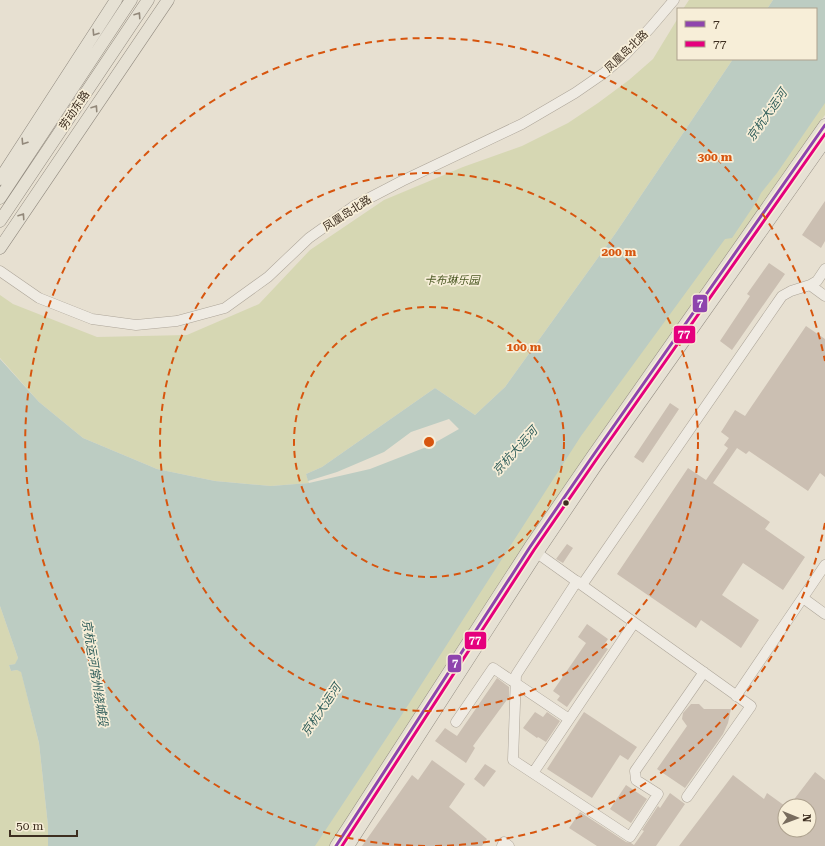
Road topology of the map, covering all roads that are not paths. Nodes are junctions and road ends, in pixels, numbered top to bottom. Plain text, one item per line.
1 (116, 0) edge
2 (131, 0) edge
3 (148, 0) edge
4 (168, 0) edge
5 (674, 0) edge
6 (825, 125) edge
7 (825, 141) edge
8 (0, 179) edge
9 (0, 198) edge
10 (0, 221) edge
11 (0, 248) edge
12 (825, 269) edge
13 (0, 271) edge
14 (810, 286) junction
15 (825, 296) edge
16 (537, 553) junction
17 (825, 565) edge
18 (580, 583) junction
19 (803, 598) junction
20 (825, 614) edge
21 (634, 623) junction
22 (704, 672) junction
23 (516, 683) junction
24 (736, 696) junction
25 (570, 719) junction
26 (456, 722) dead end
27 (533, 773) junction
28 (687, 797) dead end
29 (336, 846) edge
30 (348, 846) edge
31 (502, 846) edge
32 (509, 846) edge

1 -> 8 main road
2 - 9 main road, 劳动东路
10 -> 3 main road, 劳动东路
11 -> 4 main road
5 - 13 street, 凤凰岛北路
6 - 29 main road
7 - 16 main road
12 - 14 street
14 - 15 street
14 - 18 street
16 - 18 street
16 - 30 main road
17 - 19 street
18 - 21 street
18 - 23 street
19 - 20 street
19 - 24 street
21 - 22 street
21 - 25 street
22 - 24 street
22 - 27 street
23 - 25 street
23 - 26 street
23 - 27 street
24 - 28 street
25 - 27 street
31 - 32 street

